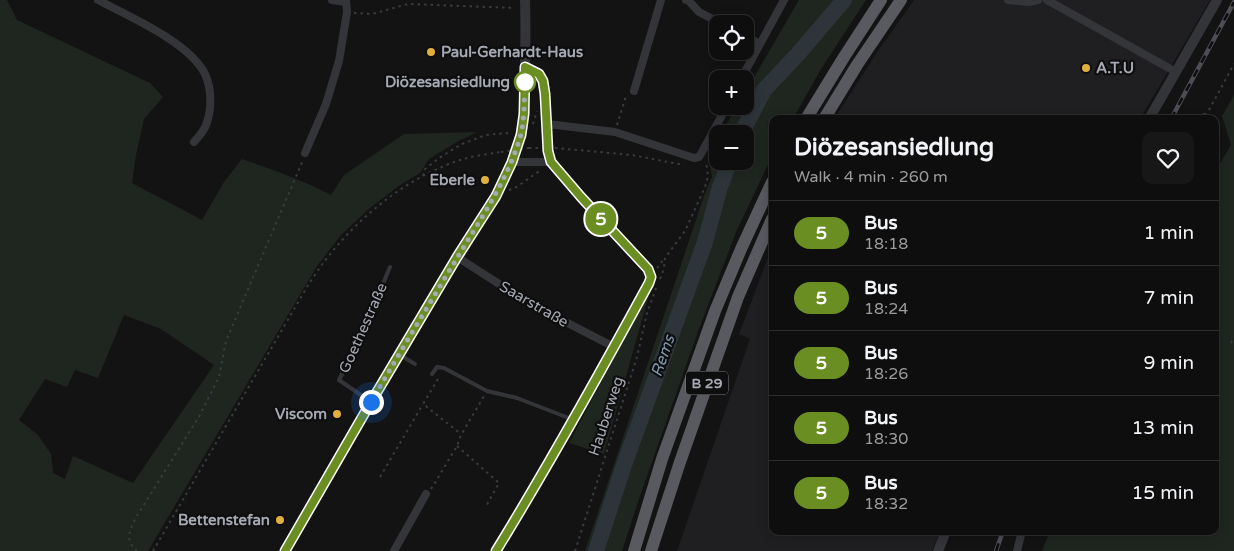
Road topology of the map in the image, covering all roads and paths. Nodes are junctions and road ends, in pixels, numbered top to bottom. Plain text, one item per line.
1 (98, 0) edge
2 (332, 0) edge
3 (436, 0) edge
4 (661, 0) edge
5 (688, 0) edge
6 (784, 0) edge
7 (881, 0) edge
8 (900, 0) edge
9 (1008, 0) edge
10 (1038, 0) edge
11 (1047, 0) edge
12 (1217, 0) edge
13 (346, 1) edge
14 (525, 4) edge
15 (436, 5) junction
16 (347, 12) junction
17 (709, 17) edge
18 (754, 41) edge
19 (760, 44) junction
20 (1234, 64) edge
21 (525, 67) junction
22 (747, 70) edge
23 (1176, 72) junction
24 (634, 91) joint
25 (722, 115) edge
26 (808, 115) edge
27 (826, 115) edge
28 (1151, 115) edge
29 (1207, 115) edge
30 (547, 124) junction
31 (614, 132) junction
32 (521, 135) junction
33 (194, 142) dead end
34 (702, 152) junction
35 (305, 153) joint
36 (694, 158) junction
37 (512, 162) junction
38 (551, 162) junction
39 (423, 176) junction
40 (769, 188) edge
41 (496, 196) junction
42 (769, 227) edge
43 (457, 257) junction
44 (665, 258) junction
45 (390, 268) dead end
46 (651, 277) junction
47 (1234, 336) edge
48 (1231, 343) dead end
49 (614, 347) junction
50 (399, 355) junction
51 (415, 364) dead end
52 (444, 368) junction
53 (432, 374) dead end
54 (487, 391) junction
55 (371, 402) junction
56 (423, 404) junction
57 (574, 420) junction
58 (461, 435) junction
59 (457, 446) junction
60 (380, 477) dead end
61 (426, 494) joint
62 (485, 508) dead end
63 (944, 535) edge
64 (1021, 535) edge
65 (137, 551) edge
66 (153, 551) edge
67 (285, 551) edge
68 (394, 551) edge
69 (496, 551) edge
70 (575, 551) edge
71 (634, 551) edge
72 (651, 551) edge
73 (938, 551) edge
74 (1017, 551) edge

1 - 33 street
2 - 13 street
3 - 15 path
4 - 24 street
5 - 17 street
6 - 19 street
7 - 26 highway
8 - 27 highway
9 - 10 street
11 - 23 street
12 - 23 street
13 - 16 street
14 - 15 path
14 - 21 street
15 - 16 path
16 - 35 street
18 - 19 street
19 - 22 street
20 - 29 path
21 - 30 street
21 - 32 street
23 - 28 street
24 - 31 path
25 - 34 street
30 - 31 street
30 - 38 street
31 - 36 street
32 - 37 street
32 - 39 path
34 - 36 street
34 - 44 path, Hauberweg
35 - 65 path
36 - 39 path, bridge
37 - 38 street
37 - 41 street
38 - 41 path
38 - 46 street
39 - 66 path
40 - 71 highway, B 29
41 - 43 street
42 - 72 highway, B 29
43 - 49 street, Saarstraße
43 - 50 street
44 - 46 path
44 - 70 path, Hauberweg
45 - 55 lane, Goethestraße
46 - 49 street
47 - 48 path
49 - 57 street
50 - 51 lane
50 - 55 street
52 - 53 lane
52 - 54 lane
52 - 56 path
54 - 57 lane
54 - 58 path
55 - 67 street
56 - 58 path
56 - 60 path
57 - 69 street
58 - 59 path
59 - 61 path
59 - 62 path
61 - 68 street
63 - 73 street
64 - 74 street

